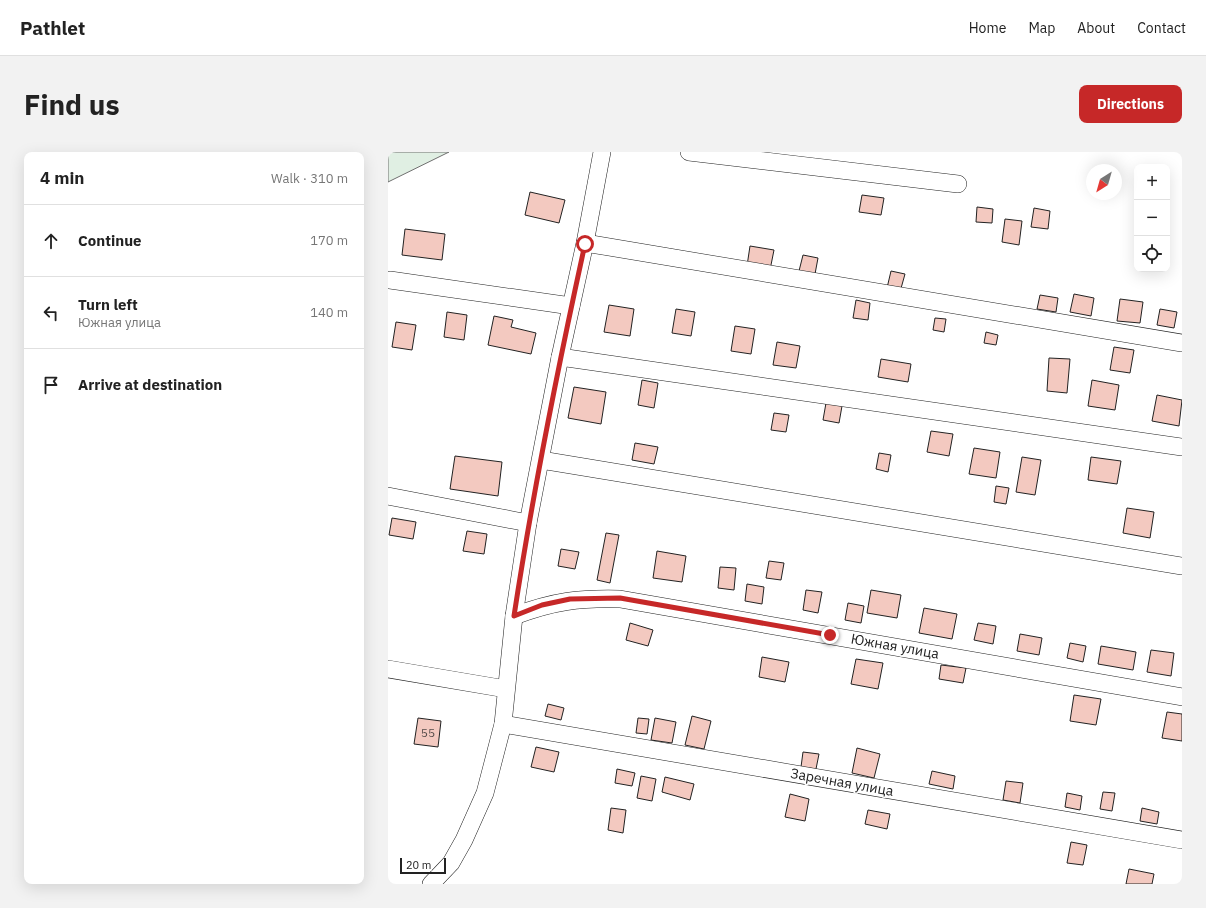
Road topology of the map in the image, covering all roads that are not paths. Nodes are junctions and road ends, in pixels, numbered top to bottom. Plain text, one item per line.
1 (602, 152) edge
2 (689, 152) edge
3 (958, 184) dead end
4 (585, 244) junction
5 (390, 280) dead end
6 (572, 306) junction
7 (1182, 343) edge
8 (560, 357) junction
9 (1182, 448) edge
10 (541, 460) junction
11 (388, 496) edge
12 (528, 523) junction
13 (1182, 566) edge
14 (514, 616) junction
15 (388, 670) edge
16 (506, 690) junction
17 (1182, 697) edge
18 (503, 724) junction
19 (1182, 840) edge
20 (431, 884) edge

1 - 4 street
2 - 3 street
4 - 6 street
4 - 7 street
5 - 6 street
6 - 8 street
8 - 9 street
8 - 10 street
10 - 12 street
10 - 13 street
11 - 12 street
12 - 14 street
14 - 16 street
14 - 17 street, Южная улица
15 - 16 street
16 - 18 street
18 - 19 street, Заречная улица
18 - 20 street

